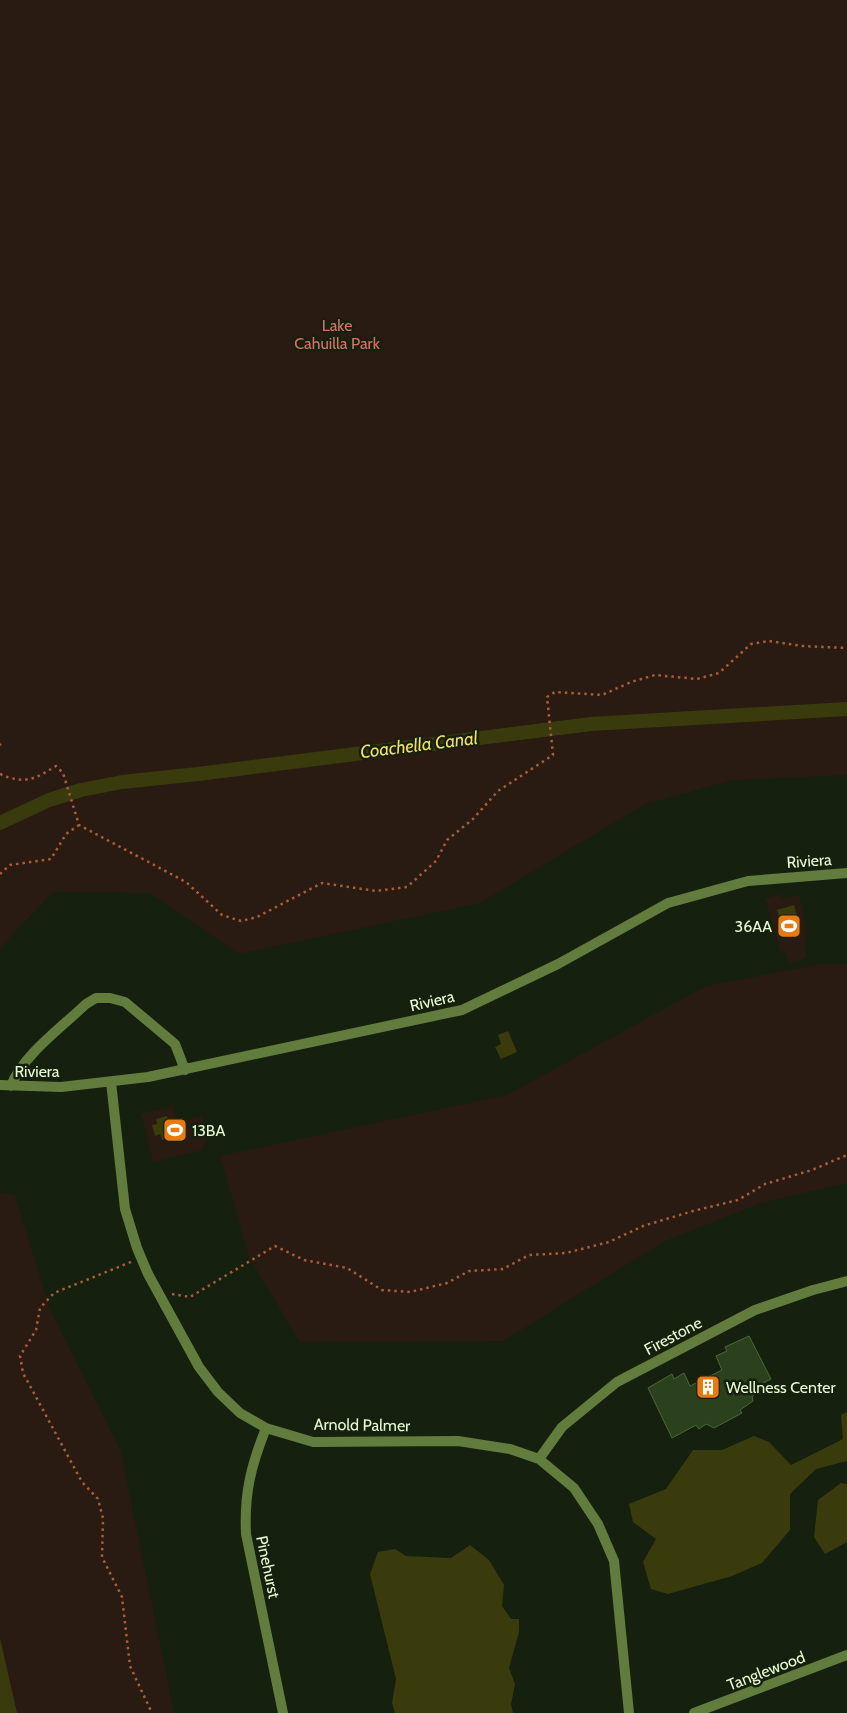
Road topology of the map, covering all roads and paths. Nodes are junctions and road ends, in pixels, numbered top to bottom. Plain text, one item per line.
1 (847, 648) edge
2 (0, 774) edge
3 (79, 825) junction
4 (847, 873) edge
5 (0, 874) edge
6 (185, 1070) junction
7 (111, 1082) junction
8 (0, 1085) edge
9 (11, 1086) junction
10 (847, 1154) edge
11 (148, 1274) junction
12 (847, 1282) edge
13 (171, 1294) dead end
14 (266, 1428) junction
15 (539, 1458) junction
16 (847, 1655) edge
17 (152, 1713) edge
18 (283, 1713) edge
19 (629, 1713) edge
20 (694, 1713) edge

1 - 3 path
2 - 3 path
3 - 5 path
4 - 6 street, Riviera
6 - 7 street, Riviera
6 - 9 street
7 - 9 street, Riviera
7 - 11 street, Arnold Palmer
8 - 9 street, Riviera
10 - 13 path
11 - 14 street, Arnold Palmer
11 - 17 path
12 - 15 street, Firestone
14 - 15 street, Arnold Palmer
14 - 18 street, Pinehurst
15 - 19 street, Arnold Palmer
16 - 20 street, Tanglewood

